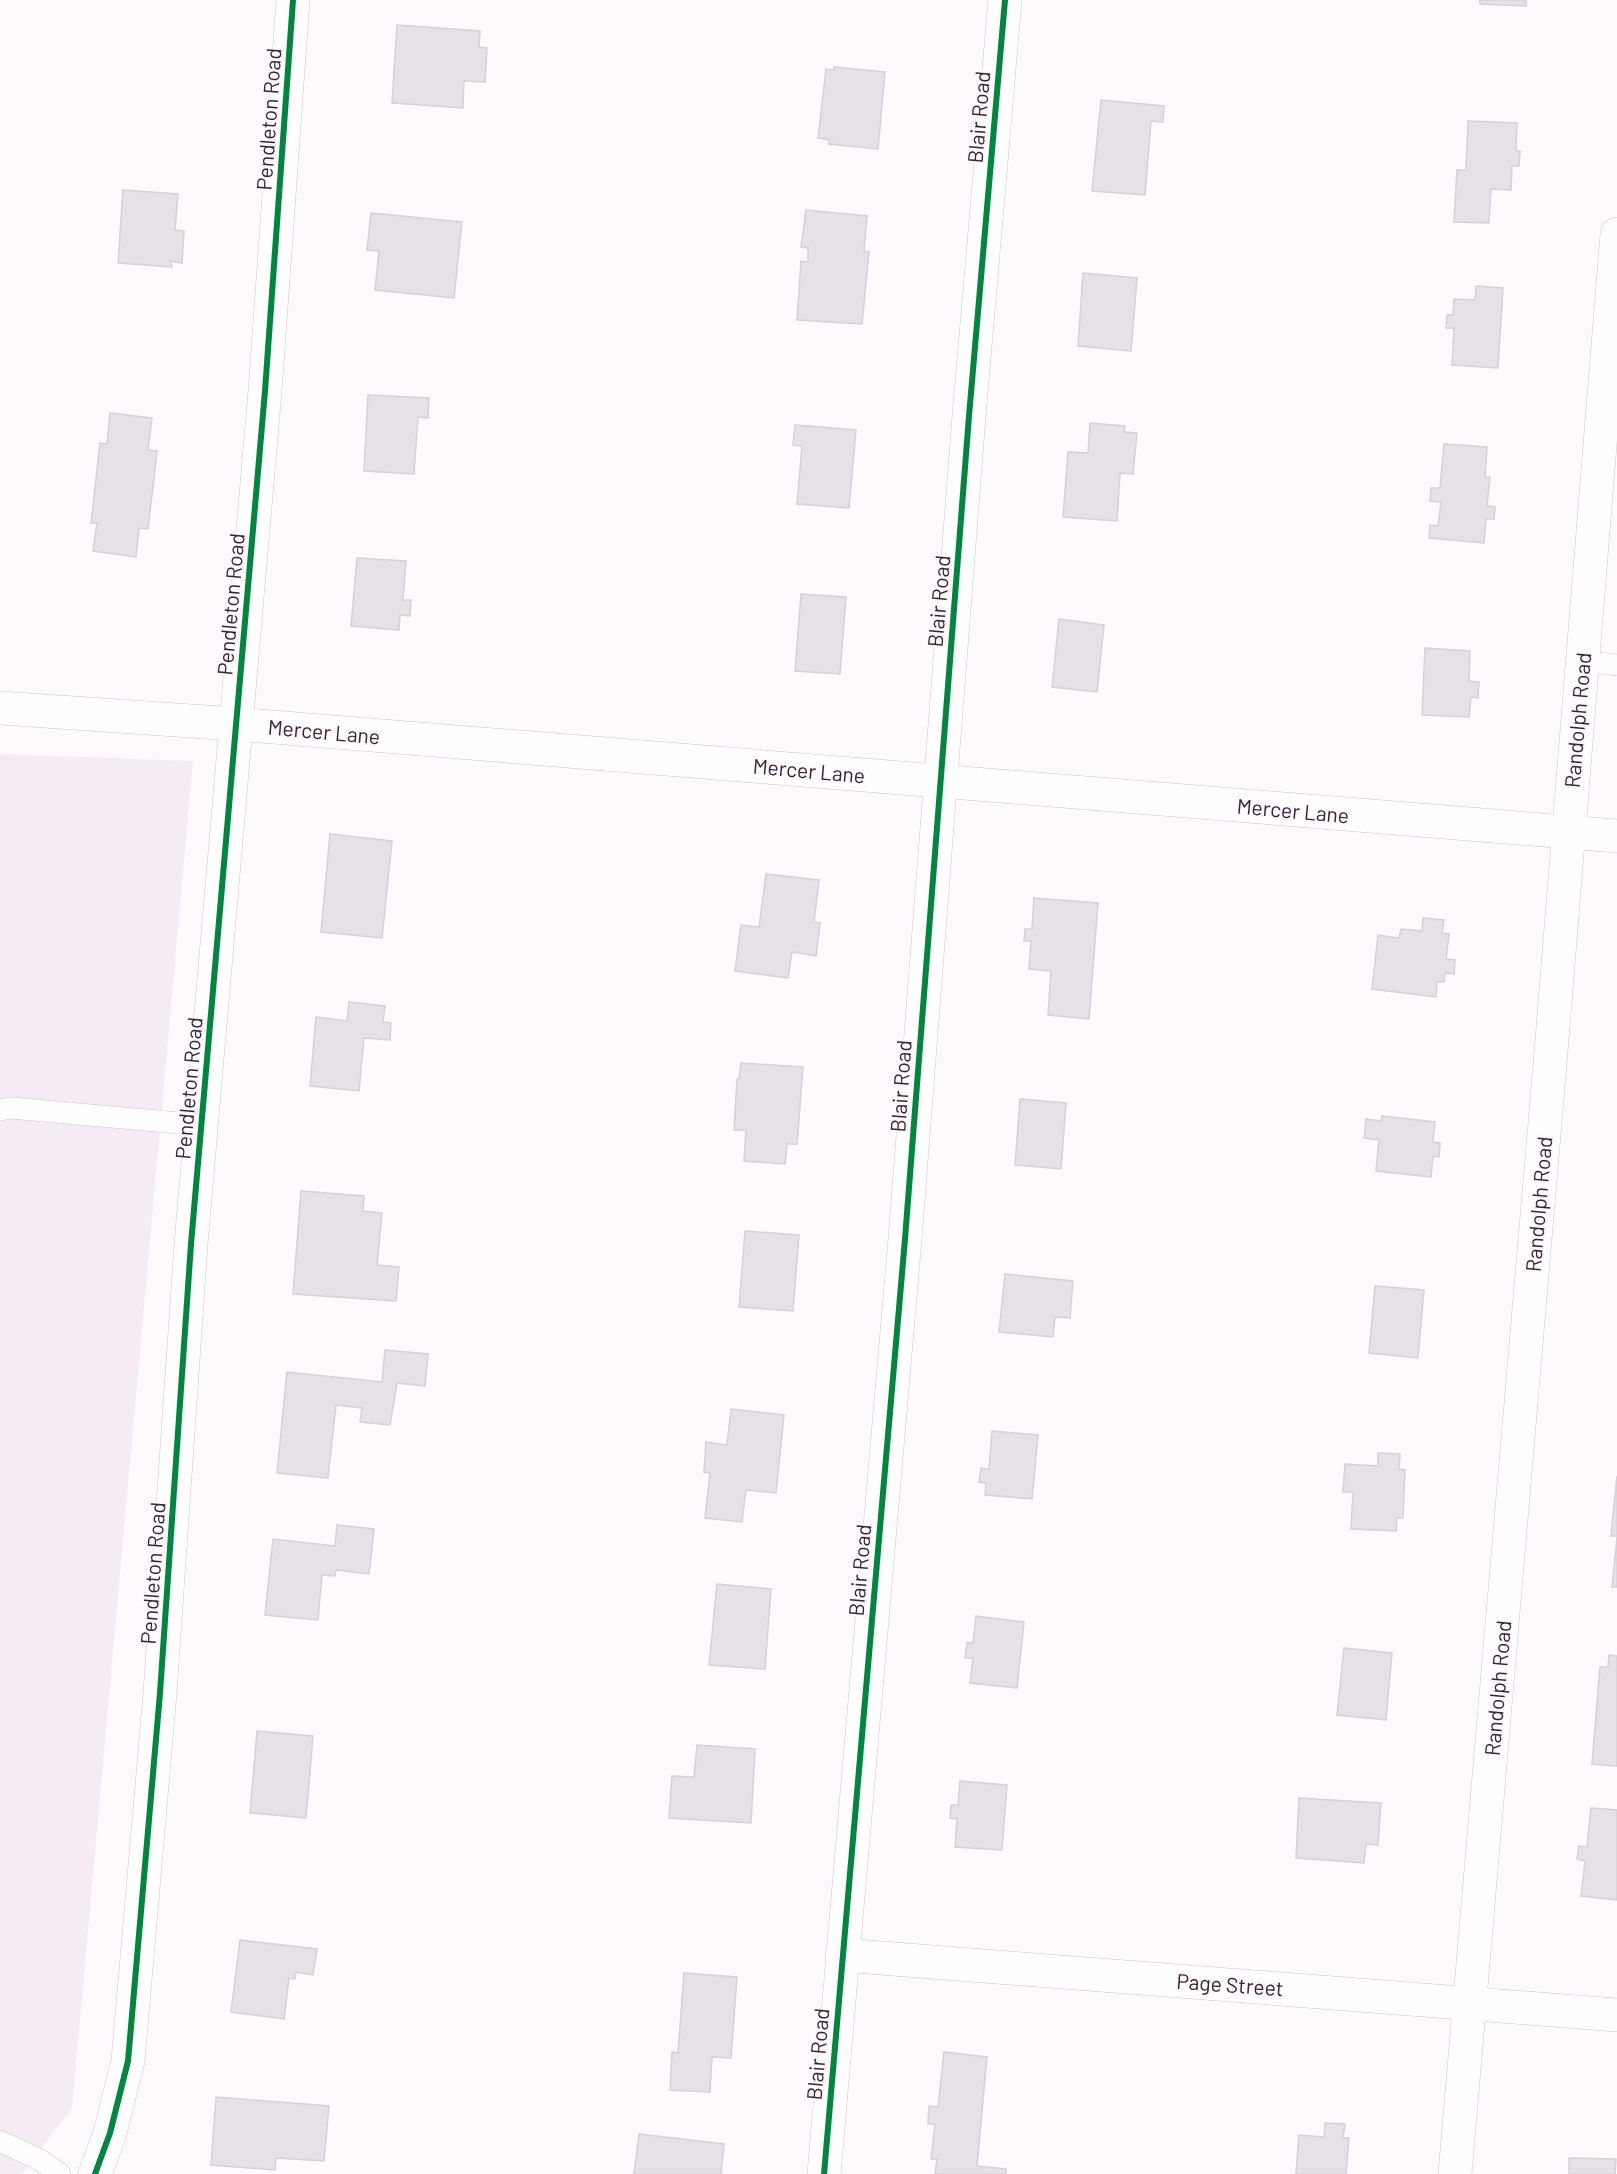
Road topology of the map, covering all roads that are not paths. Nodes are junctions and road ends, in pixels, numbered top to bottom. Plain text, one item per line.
1 (293, 0) edge
2 (1005, 0) edge
3 (1617, 234) edge
4 (1582, 661) junction
5 (1617, 665) edge
6 (0, 708) edge
7 (235, 724) junction
8 (940, 781) junction
9 (1567, 832) junction
10 (1617, 836) edge
11 (0, 1110) edge
12 (202, 1125) junction
13 (842, 1955) junction
14 (1470, 2002) junction
15 (1617, 2015) edge
16 (0, 2141) edge
17 (60, 2174) edge
18 (95, 2174) edge
19 (824, 2174) edge
20 (1455, 2174) edge

1 - 7 street, Pendleton Road
2 - 8 street, Blair Road
3 - 4 street, Randolph Road
4 - 5 lane
4 - 9 street, Randolph Road
6 - 7 street, Mercer Lane
7 - 8 street, Mercer Lane
7 - 12 street, Pendleton Road
8 - 9 street, Mercer Lane
8 - 13 street, Blair Road
9 - 10 street, Mercer Lane
9 - 14 street, Randolph Road
11 - 12 lane
12 - 18 street, Pendleton Road
13 - 14 street, Page Street
13 - 19 street, Blair Road
14 - 15 street, Page Street
14 - 20 street, Randolph Road
16 - 17 lane

